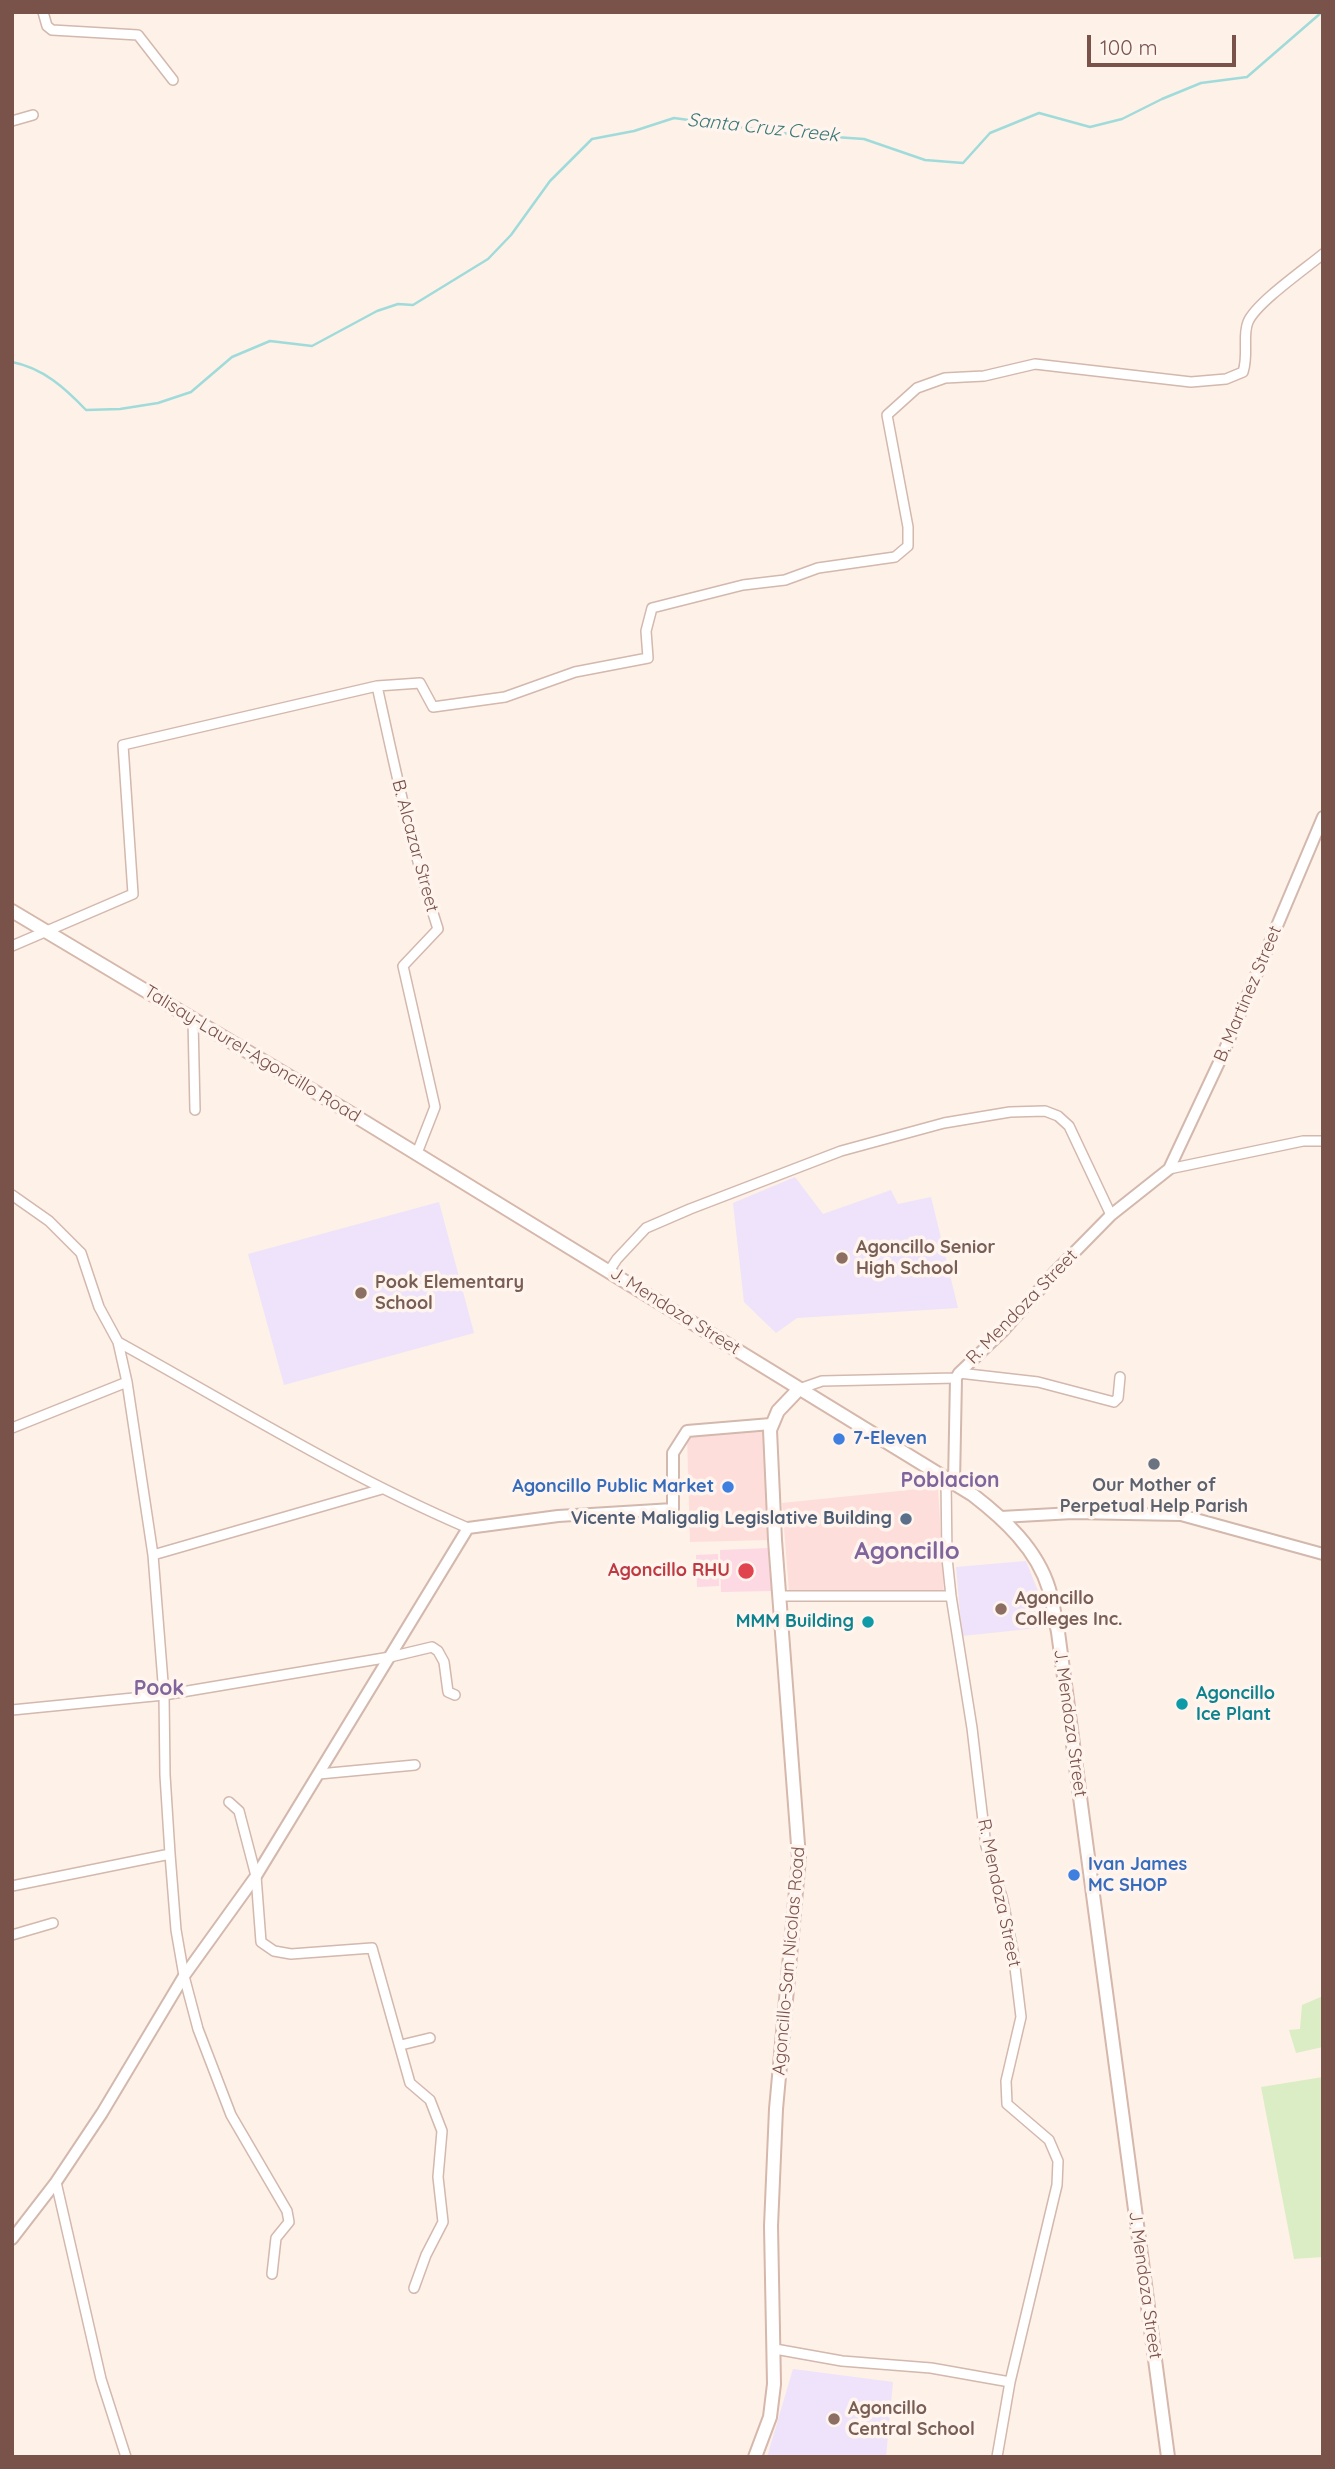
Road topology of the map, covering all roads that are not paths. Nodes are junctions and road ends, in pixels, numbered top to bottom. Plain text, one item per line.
1 (43, 12) edge
2 (173, 80) dead end
3 (33, 115) dead end
4 (12, 121) edge
5 (1323, 254) edge
6 (377, 686) junction
7 (1323, 817) edge
8 (12, 911) edge
9 (45, 931) junction
10 (12, 946) edge
11 (193, 1020) junction
12 (195, 1110) dead end
13 (1323, 1141) edge
14 (417, 1153) junction
15 (1169, 1169) junction
16 (12, 1195) edge
17 (491, 1199) joint
18 (1111, 1215) junction
19 (609, 1271) junction
20 (118, 1342) junction
21 (957, 1375) junction
22 (1120, 1377) dead end
23 (127, 1381) junction
24 (799, 1389) junction
25 (771, 1424) junction
26 (12, 1429) edge
27 (950, 1480) junction
28 (382, 1489) junction
29 (1001, 1517) junction
30 (468, 1528) junction
31 (1323, 1554) edge
32 (153, 1555) junction
33 (781, 1596) junction
34 (951, 1596) junction
35 (390, 1657) junction
36 (164, 1695) junction
37 (455, 1695) dead end
38 (12, 1710) edge
39 (415, 1765) dead end
40 (319, 1774) junction
41 (229, 1802) dead end
42 (170, 1854) junction
43 (256, 1876) junction
44 (12, 1886) edge
45 (53, 1923) dead end
46 (12, 1935) edge
47 (184, 1976) junction
48 (430, 2038) dead end
49 (401, 2045) junction
50 (56, 2182) junction
51 (12, 2239) edge
52 (272, 2274) dead end
53 (414, 2288) dead end
54 (775, 2349) junction
55 (1010, 2382) junction
56 (126, 2457) edge
57 (755, 2457) edge
58 (997, 2457) edge
59 (1168, 2457) edge

1 - 2 street
3 - 4 street
5 - 6 street
6 - 9 street
6 - 14 street, B. Alcazar Street
7 - 15 street, B. Martinez Street
8 - 9 main road, Talisay-Laurel-Agoncillo Road
9 - 10 street
9 - 11 main road, Talisay-Laurel-Agoncillo Road
11 - 12 street
11 - 14 main road, Talisay-Laurel-Agoncillo Road
13 - 15 street
14 - 17 main road, Talisay-Laurel-Agoncillo Road
15 - 18 street, R. Mendoza Street
16 - 20 street
17 - 19 main road, J. Mendoza Street
18 - 19 street
18 - 21 street, R. Mendoza Street
19 - 24 main road, J. Mendoza Street
20 - 23 street
20 - 28 street
21 - 22 street
21 - 24 street
21 - 27 street, R. Mendoza Street
23 - 26 street
23 - 32 street
24 - 25 main road
24 - 27 main road, J. Mendoza Street
25 - 30 street
25 - 33 main road, Agoncillo-San Nicolas Road
27 - 29 main road, J. Mendoza Street
27 - 34 street, R. Mendoza Street
28 - 30 street
28 - 32 street
29 - 31 street
29 - 59 main road, J. Mendoza Street
30 - 35 street
32 - 36 street
33 - 34 street
33 - 54 main road, Agoncillo-San Nicolas Road
34 - 55 street, R. Mendoza Street
35 - 36 street
35 - 37 street
35 - 40 street
36 - 38 street
36 - 42 street
39 - 40 street
40 - 43 street
41 - 43 street
42 - 44 street
42 - 47 street
43 - 47 street
43 - 49 street
45 - 46 street
47 - 50 street
47 - 52 street
48 - 49 street
49 - 53 street
50 - 51 street
50 - 56 street
54 - 55 street
54 - 57 main road, Agoncillo-San Nicolas Road
55 - 58 street, R. Mendoza Street

